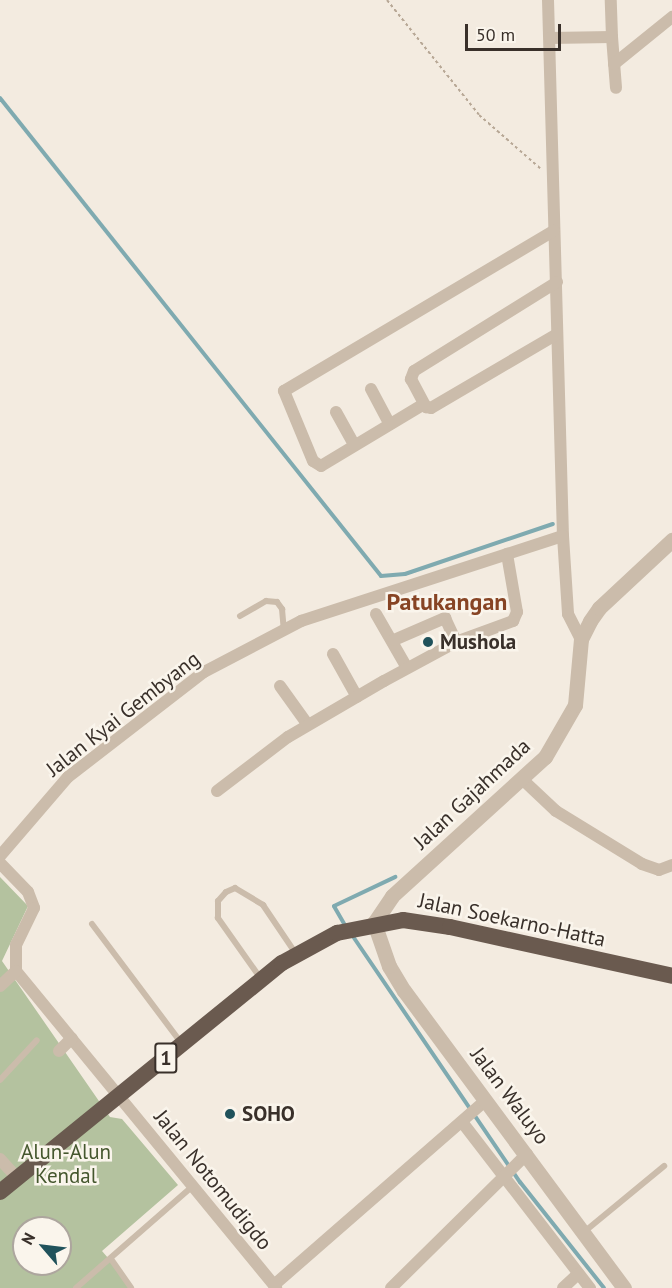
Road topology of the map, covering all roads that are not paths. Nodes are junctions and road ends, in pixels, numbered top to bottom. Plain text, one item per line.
1 (548, 0) edge
2 (611, 0) edge
3 (672, 16) edge
4 (612, 37) junction
5 (550, 38) junction
6 (614, 64) junction
7 (616, 88) dead end
8 (554, 231) junction
9 (557, 282) junction
10 (558, 334) junction
11 (371, 389) dead end
12 (424, 404) junction
13 (336, 412) dead end
14 (390, 424) junction
15 (354, 445) junction
16 (563, 536) junction
17 (672, 540) edge
18 (507, 554) junction
19 (376, 614) dead end
20 (240, 616) dead end
21 (284, 630) junction
22 (581, 639) junction
23 (394, 640) junction
24 (456, 642) junction
25 (333, 654) dead end
26 (407, 668) junction
27 (280, 686) dead end
28 (357, 697) junction
29 (308, 726) junction
30 (523, 780) junction
31 (217, 791) dead end
32 (0, 856) edge
33 (0, 863) edge
34 (672, 865) edge
35 (92, 924) dead end
36 (368, 925) junction
37 (296, 954) junction
38 (16, 971) junction
39 (672, 976) edge
40 (261, 980) junction
41 (0, 986) edge
42 (72, 1038) junction
43 (37, 1040) dead end
44 (183, 1044) junction
45 (59, 1051) dead end
46 (0, 1080) edge
47 (120, 1096) junction
48 (483, 1103) junction
49 (464, 1120) junction
50 (524, 1157) junction
51 (0, 1159) edge
52 (664, 1166) dead end
53 (505, 1173) junction
54 (16, 1178) junction
55 (193, 1186) junction
56 (0, 1192) edge
57 (584, 1232) junction
58 (111, 1259) junction
59 (578, 1275) junction
60 (275, 1287) edge
61 (76, 1288) edge
62 (131, 1288) edge
63 (391, 1288) edge
64 (563, 1288) edge
65 (590, 1288) edge
66 (624, 1288) edge

1 - 5 street
2 - 4 street
3 - 6 street
4 - 5 street
4 - 6 street
5 - 8 street
6 - 7 street
8 - 9 street
8 - 15 street
9 - 10 street
9 - 12 street
10 - 12 street
10 - 16 street
11 - 14 street
12 - 14 street
13 - 15 street
14 - 15 street
16 - 18 street, Jalan Kyai Gembyang
16 - 22 street
17 - 22 street, Jalan Gajahmada
18 - 21 street, Jalan Kyai Gembyang
18 - 24 street
19 - 23 street
20 - 21 lane
21 - 32 street, Jalan Kyai Gembyang
22 - 30 street, Jalan Gajahmada
23 - 24 street
23 - 26 street
24 - 26 street
25 - 28 street
26 - 28 street
27 - 29 street
28 - 29 street
29 - 31 street
30 - 34 street
30 - 36 street, Jalan Gajahmada
33 - 38 street
35 - 44 lane
36 - 37 highway, Jalan Soekarno-Hatta / 1
36 - 39 highway, Jalan Soekarno-Hatta / 1
36 - 48 street, Jalan Waluyo
37 - 40 highway, Jalan Soekarno-Hatta / 1
37 - 40 lane
38 - 41 street
38 - 42 street, Jalan Notomudigdo
40 - 44 highway, Jalan Soekarno-Hatta / 1
42 - 45 street
42 - 47 street, Jalan Notomudigdo
43 - 46 lane
44 - 47 highway, Jalan Soekarno-Hatta / 1
47 - 54 highway, Jalan Soekarno-Hatta / 1
47 - 55 street, Jalan Notomudigdo
48 - 49 street
48 - 50 street, Jalan Waluyo
49 - 53 street
49 - 60 street
50 - 53 street
50 - 57 street, Jalan Waluyo
51 - 54 street
52 - 57 lane
53 - 59 street
53 - 63 street
54 - 56 highway, Jalan Soekarno-Hatta / 1
55 - 58 lane
55 - 60 street, Jalan Notomudigdo
57 - 66 street, Jalan Waluyo
58 - 61 lane
58 - 62 lane
59 - 64 street
59 - 65 street

